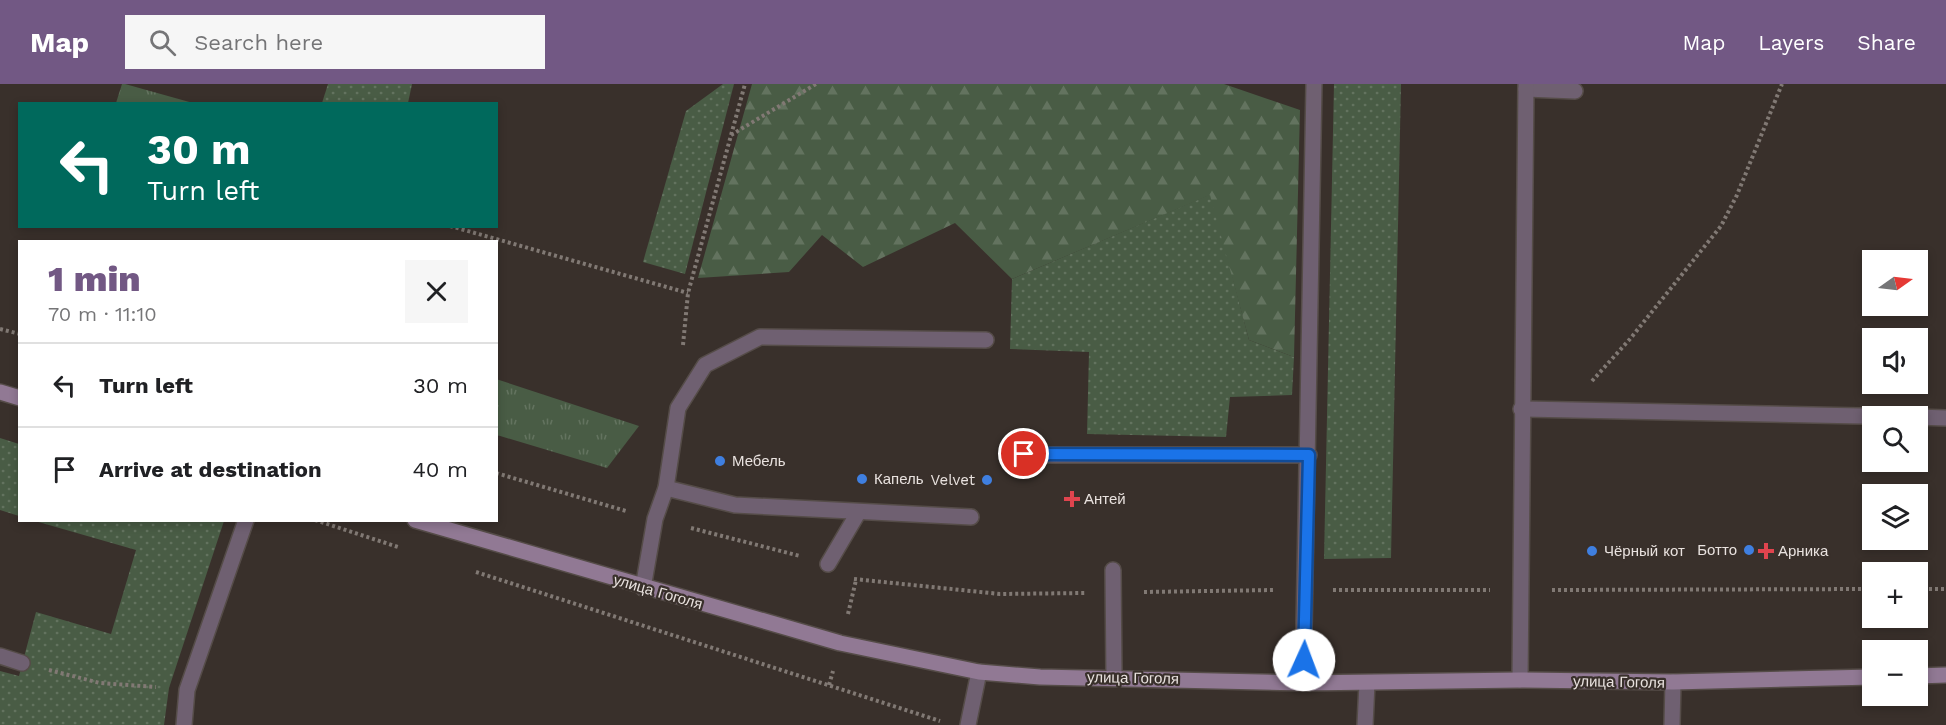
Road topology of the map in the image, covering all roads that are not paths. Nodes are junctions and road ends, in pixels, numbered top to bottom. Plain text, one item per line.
1 (1314, 84) edge
2 (1526, 86) edge
3 (1575, 91) dead end
4 (986, 340) dead end
5 (0, 392) edge
6 (18, 397) edge
7 (1521, 409) junction
8 (1862, 416) edge
9 (1928, 417) edge
10 (1946, 418) edge
11 (1024, 454) dead end
12 (1309, 455) junction
13 (666, 488) junction
14 (858, 513) junction
15 (971, 517) dead end
16 (245, 522) edge
17 (422, 522) edge
18 (828, 564) road end
19 (1113, 570) dead end
20 (643, 588) junction
21 (0, 656) edge
22 (22, 663) road end
23 (979, 672) junction
24 (1946, 675) edge
25 (1928, 676) edge
26 (1114, 677) junction
27 (1862, 677) edge
28 (1520, 680) junction
29 (1673, 682) junction
30 (1303, 683) junction
31 (1367, 683) junction
32 (184, 725) edge
33 (968, 725) edge
34 (1365, 725) edge
35 (1672, 725) edge

1 - 12 lane
2 - 3 lane
2 - 7 lane
4 - 13 lane
5 - 6 street
7 - 8 lane
7 - 28 lane
9 - 10 lane
11 - 12 lane
12 - 30 lane
13 - 14 lane
13 - 20 lane
14 - 15 lane
14 - 18 lane
16 - 32 lane
17 - 20 street, улица Гоголя
19 - 26 lane
20 - 23 street, улица Гоголя
21 - 22 lane
23 - 26 street, улица Гоголя
23 - 33 lane
24 - 25 street
26 - 30 street, улица Гоголя
27 - 29 street, улица Гоголя
28 - 29 street, улица Гоголя
28 - 31 street, улица Гоголя
29 - 35 lane
30 - 31 street, улица Гоголя
31 - 34 lane

